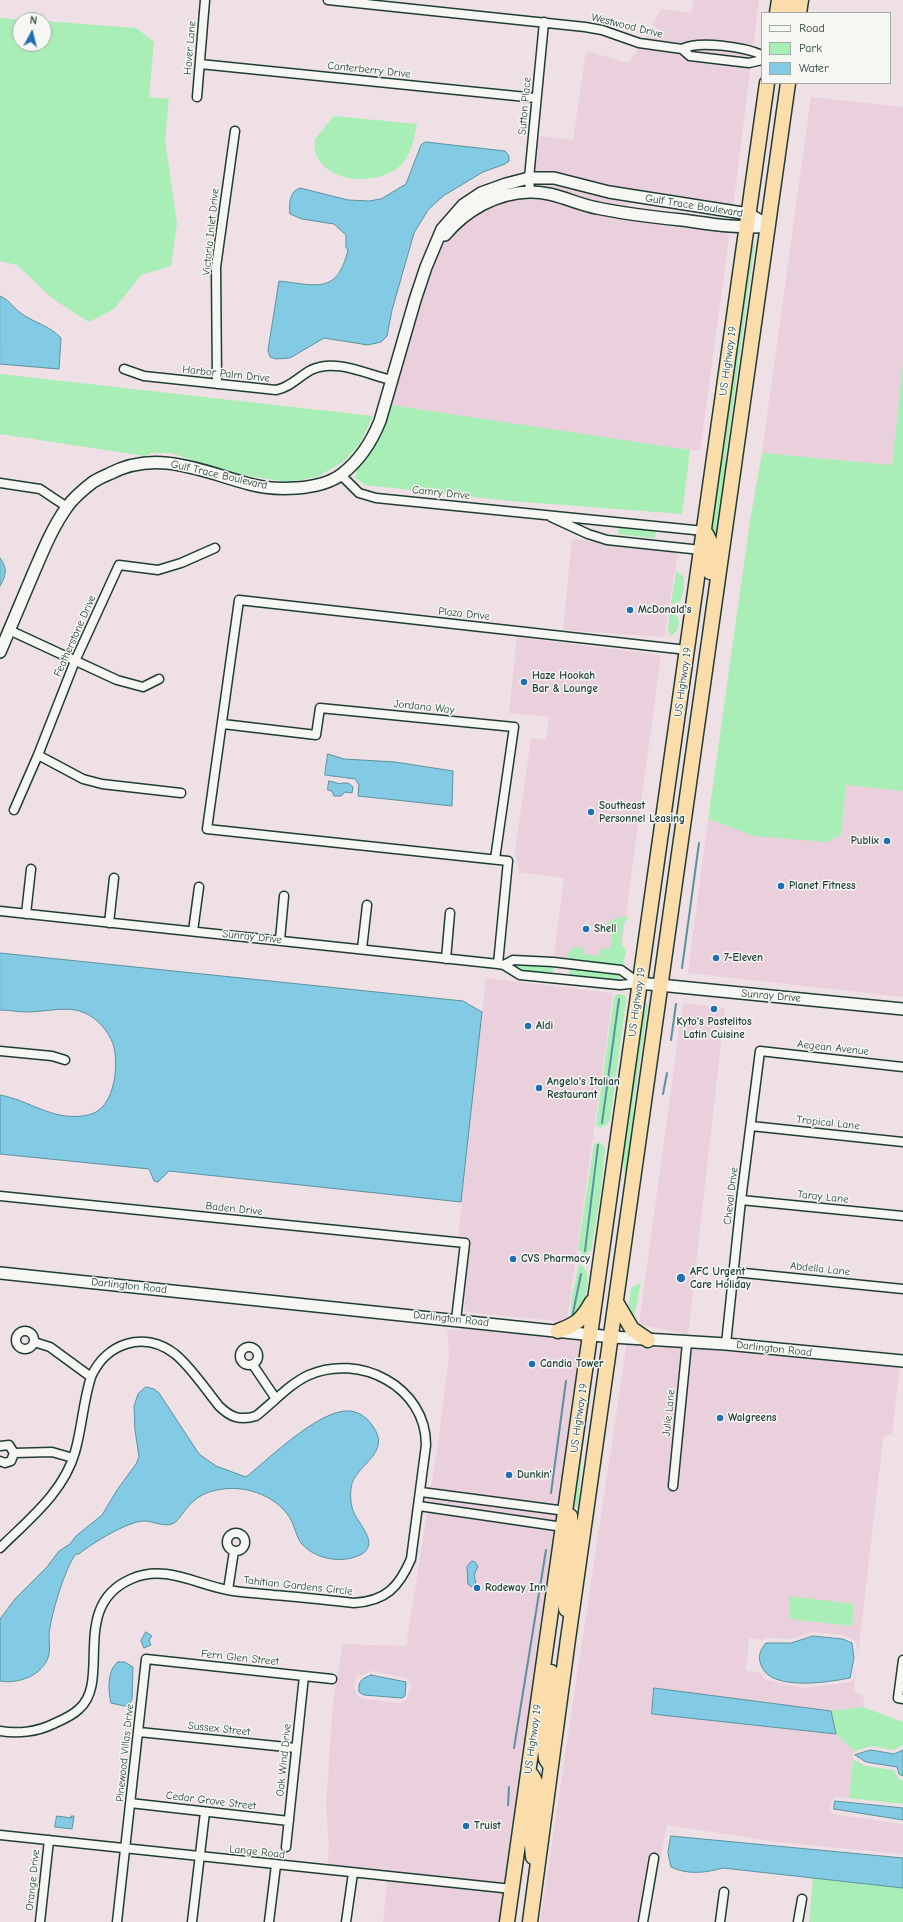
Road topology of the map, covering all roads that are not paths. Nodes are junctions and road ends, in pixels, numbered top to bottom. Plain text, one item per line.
1 (205, 0) edge
2 (328, 0) edge
3 (778, 0) edge
4 (790, 0) edge
5 (801, 0) edge
6 (777, 12) edge
7 (788, 12) edge
8 (799, 12) edge
9 (544, 22) junction
10 (682, 49) junction
11 (761, 55) edge
12 (761, 60) edge
13 (200, 64) junction
14 (767, 84) edge
15 (788, 84) edge
16 (196, 97) dead end
17 (536, 98) junction
18 (235, 131) dead end
19 (529, 178) junction
20 (530, 192) junction
21 (665, 202) junction
22 (626, 213) junction
23 (749, 214) junction
24 (769, 226) junction
25 (747, 228) junction
26 (434, 247) junction
27 (124, 369) dead end
28 (391, 380) junction
29 (217, 384) junction
30 (341, 475) junction
31 (0, 483) edge
32 (67, 507) junction
33 (546, 515) junction
34 (704, 531) junction
35 (215, 548) dead end
36 (701, 550) junction
37 (10, 630) junction
38 (687, 650) junction
39 (0, 652) edge
40 (75, 661) junction
41 (159, 679) dead end
42 (703, 687) junction
43 (223, 724) junction
44 (38, 756) junction
45 (181, 793) dead end
46 (14, 810) dead end
47 (495, 860) junction
48 (31, 869) dead end
49 (114, 878) dead end
50 (199, 887) dead end
51 (284, 896) dead end
52 (367, 905) dead end
53 (0, 911) edge
54 (450, 913) dead end
55 (26, 914) junction
56 (109, 923) junction
57 (193, 931) junction
58 (280, 940) junction
59 (362, 949) junction
60 (446, 959) junction
61 (501, 965) junction
62 (639, 982) junction
63 (661, 985) junction
64 (903, 1009) edge
65 (0, 1050) edge
66 (760, 1051) joint
67 (65, 1060) dead end
68 (903, 1066) edge
69 (751, 1126) junction
70 (903, 1142) edge
71 (0, 1196) edge
72 (741, 1200) junction
73 (903, 1216) edge
74 (0, 1272) edge
75 (734, 1272) junction
76 (903, 1289) edge
77 (596, 1295) junction
78 (616, 1302) junction
79 (456, 1320) junction
80 (558, 1331) junction
81 (590, 1334) junction
82 (612, 1337) junction
83 (648, 1340) junction
84 (34, 1342) dead end
85 (687, 1343) junction
86 (726, 1344) junction
87 (903, 1361) edge
88 (253, 1364) dead end
89 (90, 1377) junction
90 (276, 1399) junction
91 (0, 1446) edge
92 (14, 1453) junction
93 (73, 1458) junction
94 (0, 1461) edge
95 (673, 1486) dead end
96 (421, 1492) junction
97 (439, 1494) junction
98 (419, 1506) junction
99 (438, 1508) junction
100 (566, 1511) junction
101 (563, 1527) junction
102 (0, 1548) edge
103 (234, 1551) dead end
104 (228, 1590) junction
105 (568, 1639) junction
106 (546, 1640) junction
107 (146, 1660) joint
108 (903, 1660) edge
109 (304, 1676) junction
110 (332, 1679) dead end
111 (901, 1698) edge
112 (0, 1731) edge
113 (139, 1732) junction
114 (296, 1748) junction
115 (551, 1767) junction
116 (529, 1772) junction
117 (130, 1803) junction
118 (205, 1812) junction
119 (289, 1821) junction
120 (0, 1835) edge
121 (49, 1840) junction
122 (286, 1847) dead end
123 (126, 1849) junction
124 (199, 1856) junction
125 (654, 1858) dead end
126 (276, 1864) junction
127 (353, 1873) junction
128 (536, 1884) junction
129 (512, 1890) junction
130 (724, 1892) dead end
131 (802, 1899) dead end
132 (40, 1922) edge
133 (117, 1922) edge
134 (192, 1922) edge
135 (269, 1922) edge
136 (346, 1922) edge
137 (508, 1922) edge
138 (530, 1922) edge
139 (643, 1922) edge
140 (720, 1922) edge
141 (798, 1922) edge

1 - 13 street, Haver Lane
2 - 9 street, Westwood Drive
3 - 6 highway
4 - 7 highway
5 - 8 highway
9 - 10 street, Westwood Drive
9 - 17 street, Sutton Place
10 - 11 street, Westwood Drive
10 - 12 street, Westwood Drive
13 - 16 street, Haver Lane
13 - 17 street, Canterberry Drive
14 - 23 highway, US Highway 19
15 - 24 highway, US Highway 19
17 - 19 street, Sutton Place
18 - 29 street, Victoria Inlet Drive
19 - 20 street, Sutton Place
19 - 21 street, Gulf Trace Boulevard
19 - 26 street, Gulf Trace Boulevard
20 - 22 street, Gulf Trace Boulevard
20 - 26 street, Gulf Trace Boulevard
21 - 22 street
21 - 23 street, Gulf Trace Boulevard
22 - 25 street, Gulf Trace Boulevard
23 - 24 street, Gulf Trace Boulevard
23 - 25 highway, US Highway 19
24 - 25 street, Gulf Trace Boulevard
24 - 42 highway, US Highway 19
25 - 34 highway, US Highway 19
26 - 28 street, Gulf Trace Boulevard
27 - 29 street, Harbor Palm Drive
28 - 29 street, Harbor Palm Drive
28 - 30 street, Gulf Trace Boulevard
30 - 32 street, Gulf Trace Boulevard
30 - 33 street, Camry Drive
31 - 32 street
32 - 37 street, Gulf Trace Boulevard
33 - 34 street, Camry Drive
33 - 36 street, Camry Drive
34 - 36 highway, US Highway 19
34 - 42 highway
35 - 40 street, Featherstone Drive
36 - 38 highway, US Highway 19
37 - 39 street, Gulf Trace Boulevard
37 - 40 street
38 - 43 street, Plaza Drive
38 - 62 highway, US Highway 19
40 - 41 street
40 - 44 street, Featherstone Drive
42 - 63 highway, US Highway 19
43 - 47 street
43 - 47 street, Jordana Way
44 - 45 street
44 - 46 street, Featherstone Drive
47 - 61 street
48 - 55 street
49 - 56 street
50 - 57 street
51 - 58 street
52 - 59 street
53 - 55 street, Sunray Drive
54 - 60 street
55 - 56 street, Sunray Drive
56 - 57 street, Sunray Drive
57 - 58 street, Sunray Drive
58 - 59 street, Sunray Drive
59 - 60 street, Sunray Drive
60 - 61 street, Sunray Drive
61 - 62 street, Sunray Drive
61 - 62 street, Sunray Drive
62 - 63 street, Sunray Drive
62 - 77 highway, US Highway 19
63 - 64 street, Sunray Drive
63 - 78 highway, US Highway 19
65 - 67 street
66 - 68 street, Aegean Avenue
66 - 69 street, Cheval Drive
69 - 70 street, Tropical Lane
69 - 72 street, Cheval Drive
71 - 79 street, Baden Drive
72 - 73 street, Taray Lane
72 - 75 street, Cheval Drive
74 - 79 street, Darlington Road
75 - 76 street, Abdella Lane
75 - 86 street, Cheval Drive
77 - 80 highway
77 - 81 highway, US Highway 19
78 - 82 highway, US Highway 19
78 - 83 highway
79 - 80 street, Darlington Road
80 - 81 street, Darlington Road
81 - 82 street, Darlington Road
81 - 100 highway, US Highway 19
82 - 83 street, Darlington Road
82 - 105 highway, US Highway 19
83 - 85 street, Darlington Road
84 - 89 street
85 - 86 street, Darlington Road
85 - 95 street, Julie Lane
86 - 87 street, Darlington Road
88 - 90 street
89 - 90 street, Tahitian Gardens Circle
89 - 93 street, Tahitian Gardens Circle
90 - 96 street, Tahitian Gardens Circle
91 - 92 street
92 - 93 street
92 - 94 street
93 - 102 street, Tahitian Gardens Circle
96 - 97 street
96 - 98 street, Tahitian Gardens Circle
97 - 99 street
97 - 100 street
98 - 99 street
98 - 104 street, Tahitian Gardens Circle
99 - 101 street
100 - 101 highway, US Highway 19
100 - 105 highway
101 - 106 highway, US Highway 19
103 - 104 street, Tahitian Gardens Circle
104 - 112 street, Tahitian Gardens Circle
105 - 115 highway, US Highway 19
106 - 115 highway
106 - 116 highway, US Highway 19
107 - 109 street, Fern Glen Street
107 - 113 street, Pinewood Villas Drive
108 - 111 street
109 - 110 street, Fern Glen Street
109 - 114 street, Oak Wind Drive
113 - 114 street, Sussex Street
113 - 117 street, Pinewood Villas Drive
114 - 119 street, Oak Wind Drive
115 - 128 highway, US Highway 19
116 - 128 highway
116 - 129 highway, US Highway 19
117 - 118 street, Cedar Grove Street
117 - 123 street, Pinewood Villas Drive
118 - 119 street, Cedar Grove Street
118 - 124 street
119 - 122 street, Oak Wind Drive
120 - 121 street, Lange Road
121 - 123 street, Lange Road
121 - 132 street, Orange Drive
123 - 124 street, Lange Road
123 - 133 street, Pinewood Villas Drive
124 - 126 street, Lange Road
124 - 134 street
125 - 139 street
126 - 127 street, Lange Road
126 - 135 street
127 - 129 street, Lange Road
127 - 136 street
128 - 138 highway, US Highway 19
129 - 137 highway, US Highway 19
130 - 140 street
131 - 141 street

